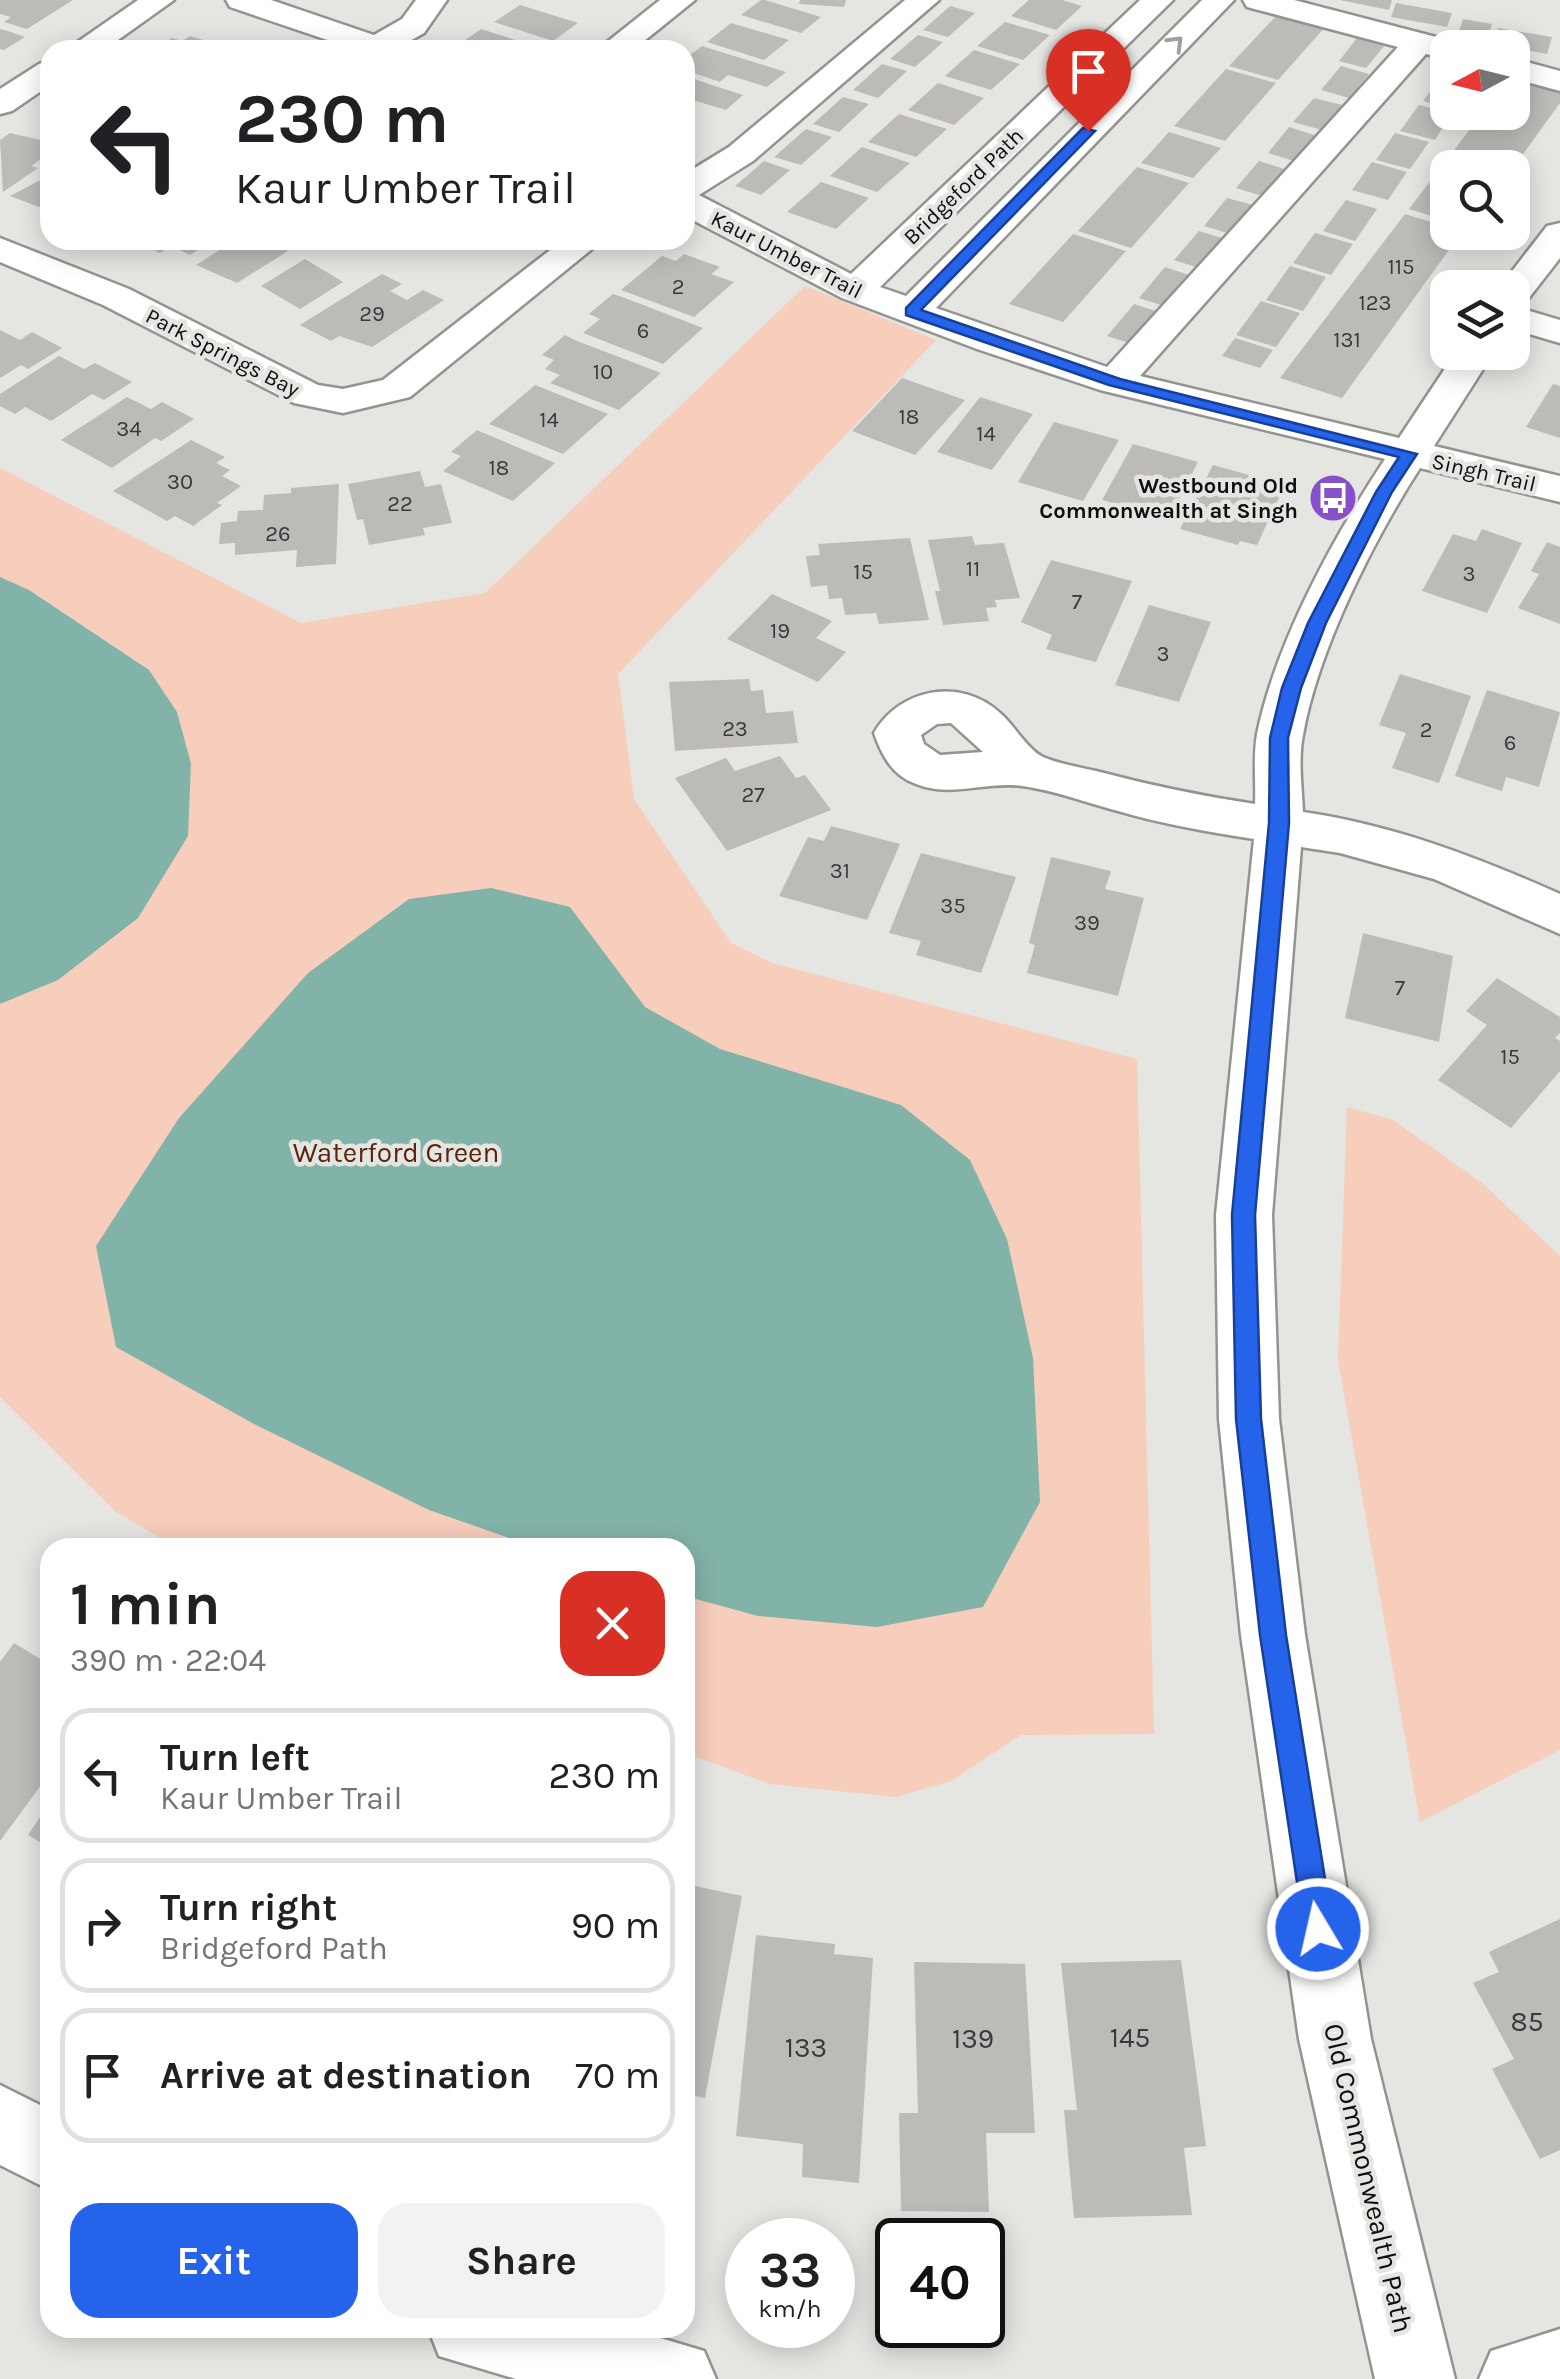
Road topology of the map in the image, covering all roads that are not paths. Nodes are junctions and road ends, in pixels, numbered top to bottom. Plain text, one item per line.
1 (159, 0) edge
2 (240, 0) edge
3 (432, 0) edge
4 (924, 0) edge
5 (1158, 0) edge
6 (1219, 0) edge
7 (1258, 0) edge
8 (670, 2) edge
9 (97, 40) edge
10 (359, 40) edge
11 (394, 40) edge
12 (624, 40) edge
13 (1430, 45) edge
14 (1430, 49) edge
15 (1530, 73) edge
16 (40, 78) edge
17 (1560, 81) edge
18 (0, 104) edge
19 (695, 183) edge
20 (695, 207) edge
21 (1558, 232) edge
22 (0, 250) edge
23 (573, 250) edge
24 (1530, 271) edge
25 (855, 290) junction
26 (911, 312) junction
27 (1530, 323) edge
28 (1560, 332) edge
29 (1463, 370) edge
30 (1114, 382) junction
31 (1409, 454) junction
32 (1560, 489) edge
33 (1025, 769) dead end
34 (1279, 823) junction
35 (1560, 915) edge
36 (0, 2122) edge
37 (40, 2147) edge
38 (484, 2348) edge
39 (1560, 2368) edge
40 (676, 2379) edge
41 (1415, 2379) edge
42 (1519, 2379) edge

1 - 9 street
2 - 10 street
3 - 11 street
4 - 19 street
5 - 25 street, Bridgeford Path
26 -> 6 street, Bridgeford Path
7 - 13 street
8 - 12 street
14 - 30 street
15 - 17 street
16 - 18 street
20 - 25 street, Kaur Umber Trail
21 - 24 street
22 - 23 street, Park Springs Bay
25 - 26 street, Kaur Umber Trail
26 - 30 street, Kaur Umber Trail
27 - 28 street
29 - 31 street, Old Commonwealth Path
30 - 31 street, Kaur Umber Trail
31 - 32 street, Singh Trail
31 - 34 street, Old Commonwealth Path
33 - 34 street
34 - 35 street
34 - 41 street, Old Commonwealth Path
36 - 37 street
38 - 40 street
39 - 42 street

